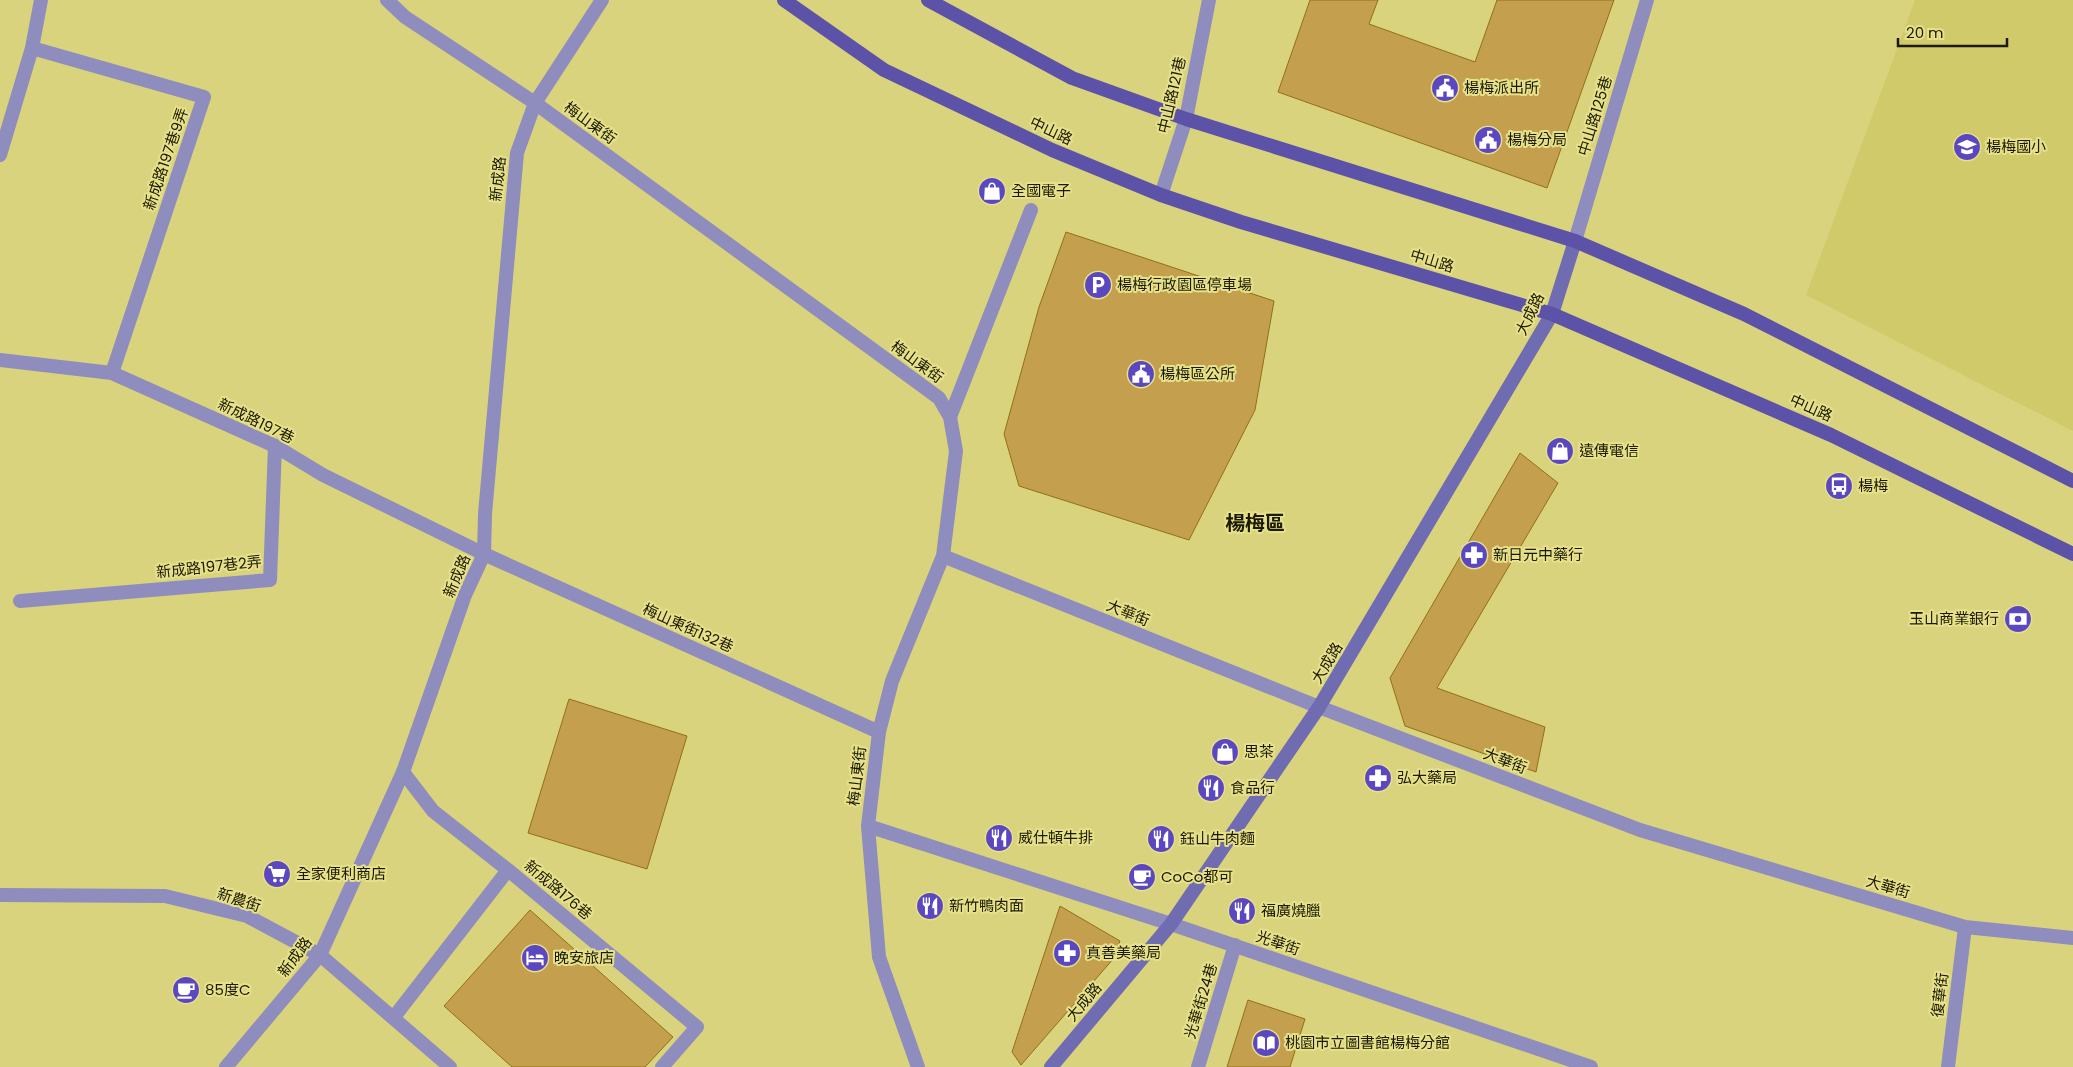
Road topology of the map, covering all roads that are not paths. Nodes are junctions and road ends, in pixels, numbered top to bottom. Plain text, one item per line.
1 (41, 0) edge
2 (386, 0) edge
3 (602, 0) edge
4 (784, 0) edge
5 (928, 0) edge
6 (1209, 0) edge
7 (1647, 0) edge
8 (32, 48) junction
9 (535, 102) junction
10 (1186, 119) junction
11 (0, 155) edge
12 (1161, 195) junction
13 (1031, 210) dead end
14 (1575, 241) junction
15 (1552, 314) junction
16 (0, 360) edge
17 (112, 373) junction
18 (950, 417) junction
19 (275, 446) junction
20 (2073, 481) edge
21 (484, 554) junction
22 (2073, 554) edge
23 (943, 556) junction
24 (20, 601) dead end
25 (1319, 707) junction
26 (879, 732) junction
27 (403, 772) junction
28 (868, 826) junction
29 (508, 870) junction
30 (0, 895) edge
31 (1171, 924) junction
32 (1965, 926) junction
33 (2073, 938) edge
34 (1235, 945) junction
35 (320, 955) junction
36 (394, 1017) junction
37 (226, 1067) edge
38 (450, 1067) edge
39 (662, 1067) edge
40 (918, 1067) edge
41 (1051, 1067) edge
42 (1198, 1067) edge
43 (1592, 1067) edge
44 (1948, 1067) edge

1 - 8 street
2 - 9 street, 梅山東街
3 - 9 street, 新成路
4 - 12 main road, 中山路
5 - 10 main road
6 - 10 street, 中山路121巷
7 - 14 street, 中山路125巷
8 - 11 street
8 - 17 street, 新成路197巷9弄
9 - 18 street, 梅山東街
9 - 21 street, 新成路
10 - 12 street, 中山路121巷
10 - 14 main road
12 - 15 main road, 中山路
13 - 18 street
14 - 15 main road, 大成路
14 - 20 main road
15 - 22 main road, 中山路
15 - 25 main road, 大成路
16 - 17 street, 新成路197巷
17 - 19 street, 新成路197巷
18 - 23 street, 梅山東街
19 - 21 street, 新成路197巷
19 - 24 street, 新成路197巷2弄
21 - 26 street, 梅山東街132巷
21 - 27 street, 新成路
23 - 25 street, 大華街
23 - 26 street, 梅山東街
25 - 31 main road, 大成路
25 - 32 street, 大華街
26 - 28 street, 梅山東街
27 - 29 street, 新成路176巷
27 - 35 street, 新成路
28 - 31 street, 光華街
28 - 40 street, 梅山東街
29 - 36 street
29 - 39 street, 新成路176巷
30 - 35 street, 新農街
31 - 34 street, 光華街
31 - 41 main road, 大成路
32 - 33 street, 大華街
32 - 44 street, 復華街
34 - 42 street, 光華街24巷
34 - 43 street, 光華街
35 - 36 street, 新農街
35 - 37 street, 新成路
36 - 38 street, 新農街

